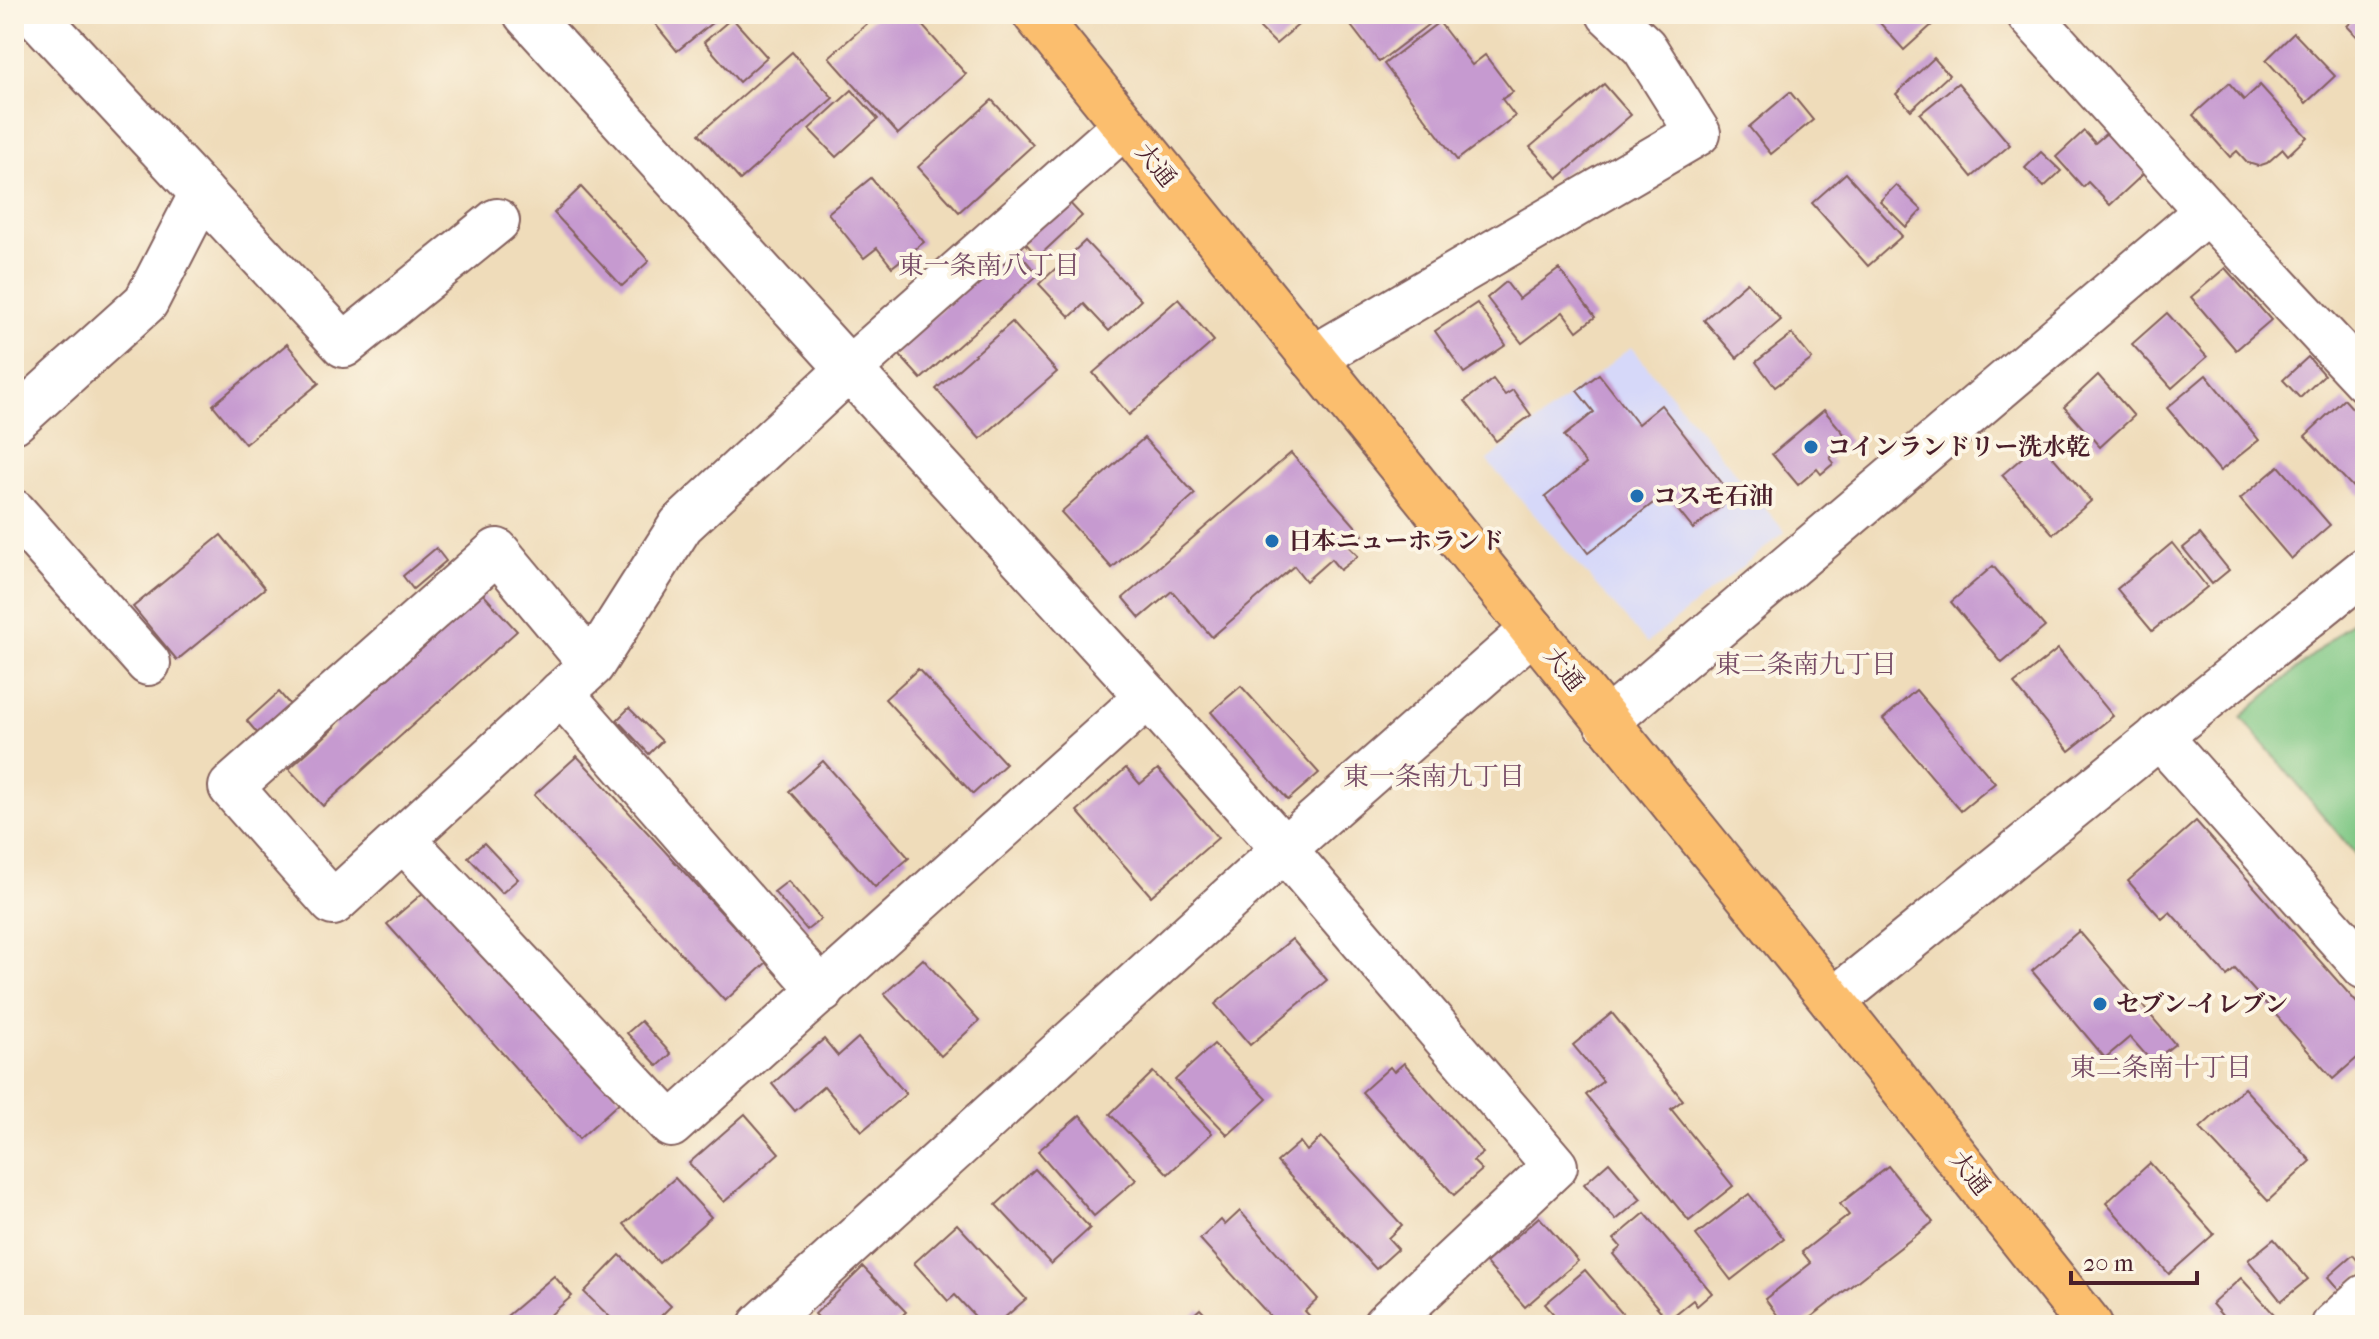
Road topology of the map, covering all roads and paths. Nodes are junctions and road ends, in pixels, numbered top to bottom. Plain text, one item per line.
1 (35, 14) edge
2 (526, 14) edge
3 (1035, 14) edge
4 (1609, 14) edge
5 (2029, 14) edge
6 (1124, 126) junction
7 (202, 193) junction
8 (2207, 211) junction
9 (497, 221) dead end
10 (1313, 358) junction
11 (849, 369) junction
12 (2365, 380) edge
13 (14, 421) edge
14 (14, 512) edge
15 (2365, 570) edge
16 (1533, 630) junction
17 (148, 663) dead end
18 (577, 679) junction
19 (1148, 696) junction
20 (1606, 722) junction
21 (2159, 736) junction
22 (403, 839) junction
23 (1284, 849) junction
24 (2365, 967) edge
25 (822, 991) junction
26 (1833, 1001) junction
27 (2365, 1297) edge
28 (761, 1325) edge
29 (1385, 1325) edge
30 (2090, 1325) edge
31 (2334, 1325) edge

1 - 7 street
2 - 11 street
3 - 6 main road, 大通
4 - 10 street
5 - 8 street
6 - 10 main road, 大通
6 - 11 street
7 - 9 street
7 - 13 street
8 - 12 street
8 - 20 street
10 - 16 main road, 大通
11 - 18 street
11 - 19 street
14 - 17 street
15 - 21 street
16 - 20 main road, 大通
16 - 23 street
18 - 22 street
18 - 22 street
18 - 25 street
19 - 23 street
19 - 25 street
20 - 26 main road, 大通
21 - 24 street
21 - 26 street
22 - 25 street
23 - 28 street
23 - 29 street
26 - 30 main road, 大通
27 - 31 street

